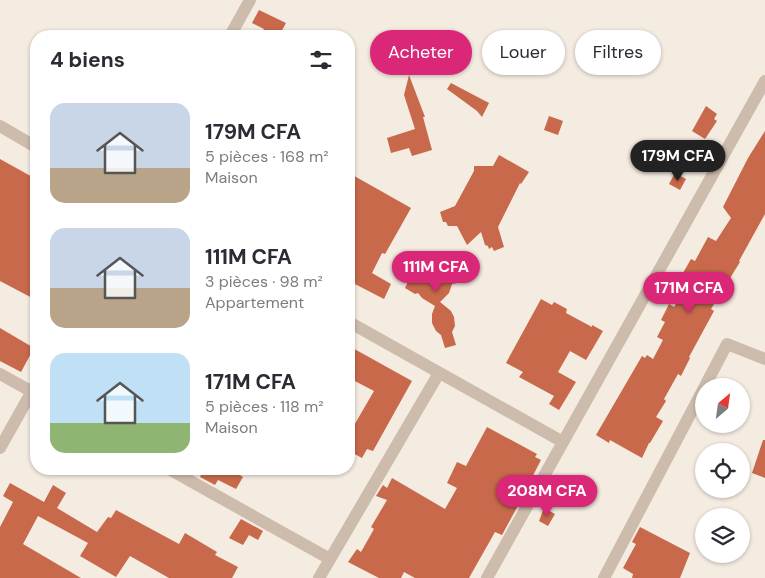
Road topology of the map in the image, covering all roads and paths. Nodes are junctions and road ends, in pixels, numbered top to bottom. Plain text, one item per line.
1 (250, 0) edge
2 (233, 30) edge
3 (765, 81) edge
4 (0, 126) edge
5 (30, 144) edge
6 (355, 325) edge
7 (765, 360) edge
8 (439, 373) junction
9 (0, 374) edge
10 (709, 378) edge
11 (30, 388) edge
12 (30, 398) edge
13 (695, 404) edge
14 (563, 442) junction
15 (0, 448) edge
16 (180, 475) edge
17 (330, 559) junction
18 (489, 576) edge
19 (319, 578) edge
20 (503, 578) edge
21 (604, 578) edge

1 - 2 street
3 - 14 street
4 - 5 street
6 - 8 street
7 - 10 street
8 - 14 street
8 - 17 street
9 - 11 street
12 - 15 street
13 - 21 street
14 - 18 street
16 - 17 street
17 - 19 street
18 - 20 street

